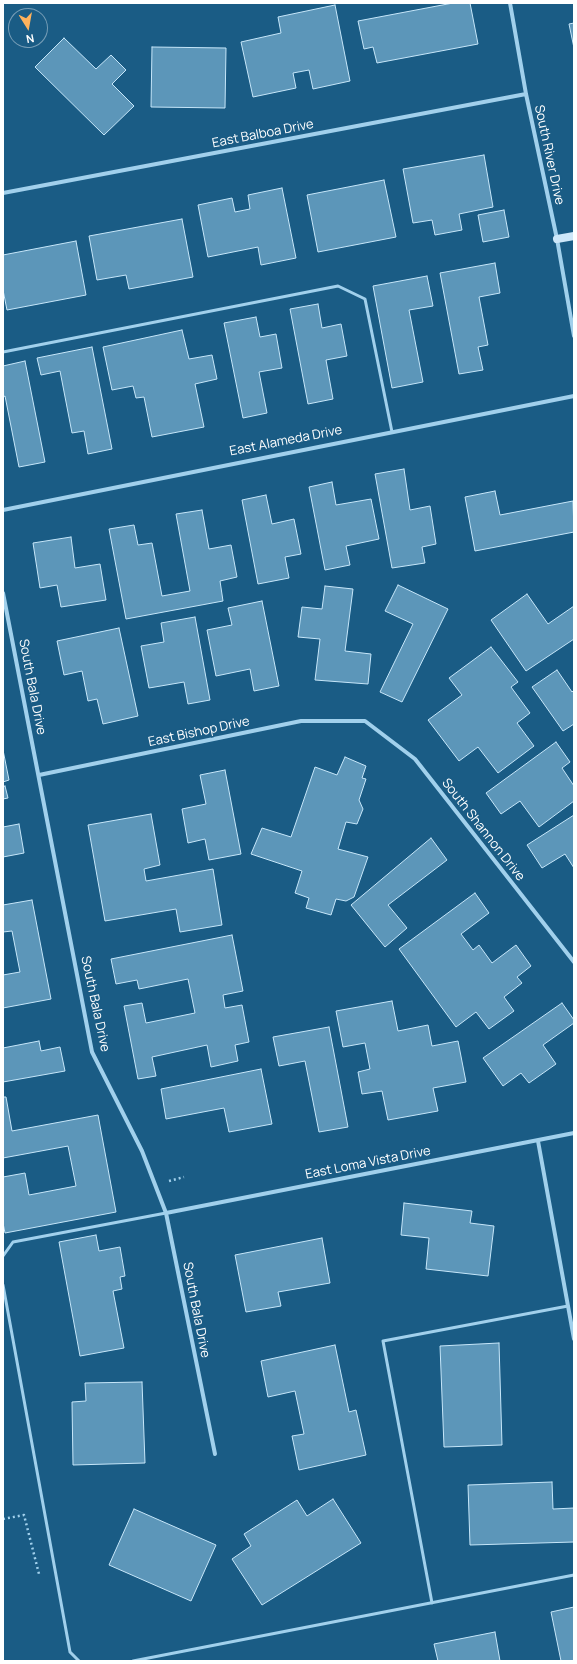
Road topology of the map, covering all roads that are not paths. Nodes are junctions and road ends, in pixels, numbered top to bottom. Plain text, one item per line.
1 (510, 3) edge
2 (526, 94) junction
3 (3, 193) edge
4 (574, 236) edge
5 (557, 239) junction
6 (574, 336) edge
7 (3, 352) edge
8 (574, 396) edge
9 (392, 432) junction
10 (3, 510) edge
11 (3, 593) edge
12 (365, 721) joint
13 (39, 775) junction
14 (574, 962) edge
15 (574, 1133) edge
16 (538, 1140) junction
17 (166, 1213) junction
18 (3, 1256) edge
19 (3, 1285) edge
20 (568, 1306) junction
21 (574, 1339) edge
22 (214, 1454) dead end
23 (574, 1576) edge
24 (432, 1603) junction
25 (79, 1661) edge
26 (133, 1661) edge

1 - 2 street, South River Drive
2 - 3 street, East Balboa Drive
2 - 5 street, South River Drive
4 - 5 street
5 - 6 street, South River Drive
7 - 9 lane
8 - 9 street, East Alameda Drive
9 - 10 street, East Alameda Drive
11 - 13 street, South Bala Drive
12 - 13 street, East Bishop Drive
12 - 14 street, South Shannon Drive
13 - 17 street, South Bala Drive
15 - 16 street, East Loma Vista Drive
16 - 17 street, East Loma Vista Drive
16 - 20 street
17 - 18 lane
17 - 22 street, South Bala Drive
19 - 25 lane
20 - 21 street
20 - 24 lane
23 - 24 lane
24 - 26 lane

